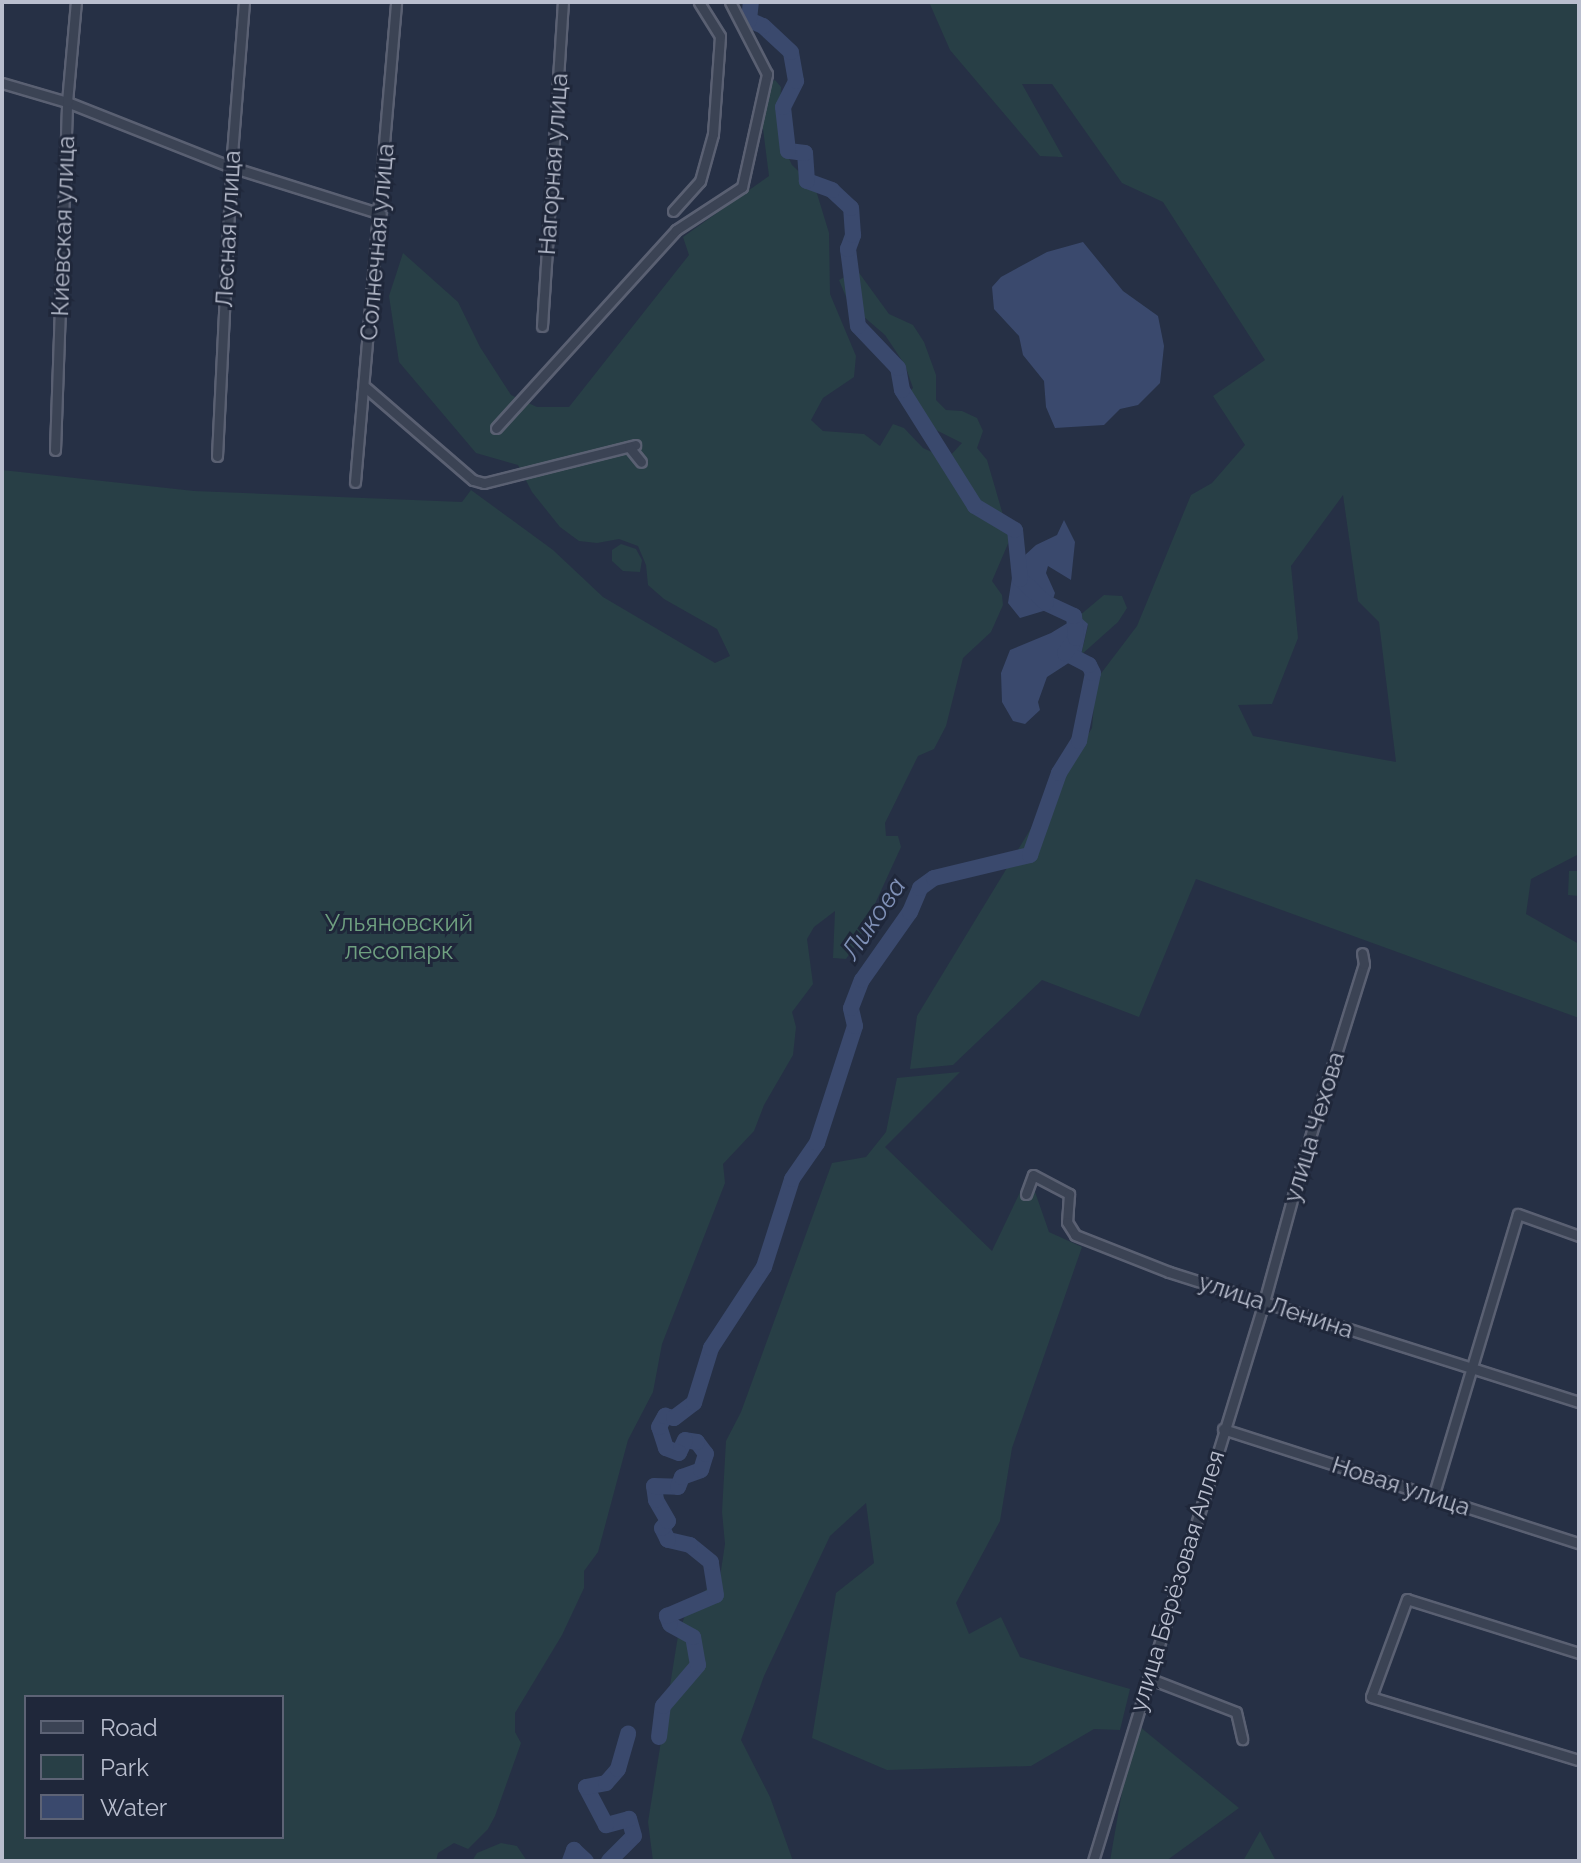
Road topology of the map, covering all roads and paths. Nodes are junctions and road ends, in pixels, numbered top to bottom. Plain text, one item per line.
1 (76, 2) edge
2 (244, 2) edge
3 (396, 2) edge
4 (563, 2) edge
5 (699, 2) edge
6 (730, 2) edge
7 (2, 83) edge
8 (67, 102) junction
9 (231, 167) junction
10 (673, 211) dead end
11 (381, 214) junction
12 (542, 326) dead end
13 (364, 386) junction
14 (496, 428) dead end
15 (55, 450) dead end
16 (217, 456) dead end
17 (641, 462) dead end
18 (355, 482) dead end
19 (1362, 953) dead end
20 (1026, 1194) dead end
21 (1579, 1236) edge
22 (1264, 1302) junction
23 (1472, 1371) junction
24 (1579, 1402) edge
25 (1223, 1429) junction
26 (1433, 1497) junction
27 (1579, 1543) edge
28 (1579, 1653) edge
29 (1148, 1678) junction
30 (1242, 1739) dead end
31 (1579, 1760) edge
32 (1093, 1861) edge

1 - 8 street, Киевская улица
2 - 9 street, Лесная улица
3 - 11 street, Солнечная улица
4 - 12 street, Нагорная улица
5 - 10 street
6 - 14 street
7 - 8 street
8 - 9 street
8 - 15 street, Киевская улица
9 - 11 street
9 - 16 street, Лесная улица
11 - 13 street, Солнечная улица
13 - 17 street
13 - 18 street, Солнечная улица
19 - 22 street, улица Чехова
20 - 22 street, улица Ленина
21 - 23 street
22 - 23 street, улица Ленина
22 - 25 street, улица Берёзовая Аллея
23 - 24 street, улица Ленина
23 - 26 street
25 - 26 street, Новая улица
25 - 29 street, улица Берёзовая Аллея
26 - 27 street, Новая улица
28 - 31 street
29 - 30 street
29 - 32 street, улица Берёзовая Аллея

